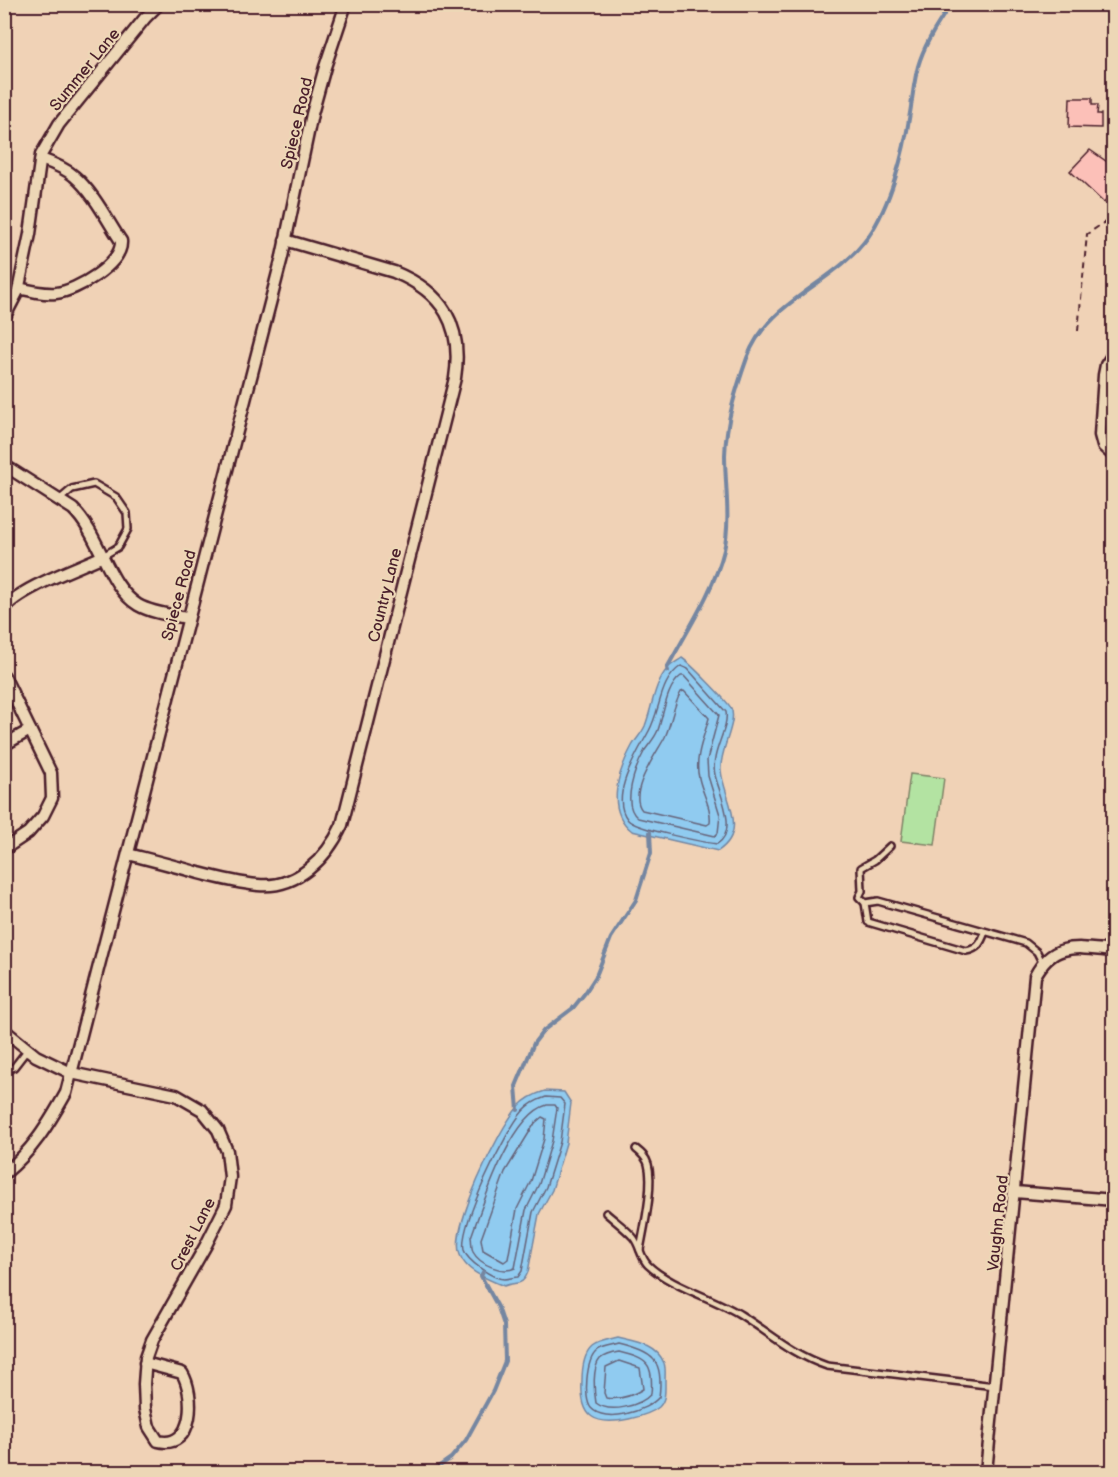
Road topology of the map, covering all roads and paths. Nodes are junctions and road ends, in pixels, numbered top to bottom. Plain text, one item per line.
1 (159, 4) edge
2 (346, 4) edge
3 (41, 159) junction
4 (1113, 216) edge
5 (285, 240) junction
6 (19, 288) junction
7 (4, 318) edge
8 (1078, 331) dead end
9 (1113, 353) edge
10 (1113, 456) edge
11 (4, 465) edge
12 (59, 500) junction
13 (103, 556) junction
14 (4, 609) edge
15 (187, 618) junction
16 (4, 676) edge
17 (30, 730) junction
18 (4, 745) edge
19 (890, 846) dead end
20 (4, 849) edge
21 (128, 854) junction
22 (865, 903) junction
23 (985, 932) junction
24 (1113, 951) edge
25 (1042, 962) junction
26 (4, 1030) edge
27 (28, 1050) junction
28 (4, 1071) edge
29 (71, 1073) junction
30 (636, 1149) dead end
31 (4, 1174) edge
32 (1015, 1192) junction
33 (1113, 1200) edge
34 (606, 1213) dead end
35 (640, 1252) junction
36 (145, 1363) junction
37 (995, 1386) junction
38 (986, 1473) edge

1 - 3 street, Summer Lane
2 - 5 street, Spiece Road
3 - 6 street, Summer Lane
3 - 6 street
4 - 8 path
5 - 15 street, Spiece Road
5 - 21 street, Country Lane
6 - 7 street, Summer Lane
9 - 10 street
11 - 12 street
12 - 13 street
12 - 13 lane
13 - 14 street
13 - 15 street
15 - 21 street, Spiece Road
16 - 17 street
17 - 18 street
17 - 20 street
19 - 22 lane
21 - 29 street, Spiece Road
22 - 23 lane
22 - 23 lane
23 - 25 lane
24 - 25 street
25 - 32 street, Vaughn Road
26 - 27 street, Crest Lane
27 - 28 lane
27 - 29 street, Crest Lane
29 - 31 street, Spiece Road
29 - 36 street, Crest Lane
30 - 35 lane
32 - 33 street
32 - 37 street, Vaughn Road
34 - 35 lane
35 - 37 lane
36 - 36 street, Crest Lane
37 - 38 street, Vaughn Road

